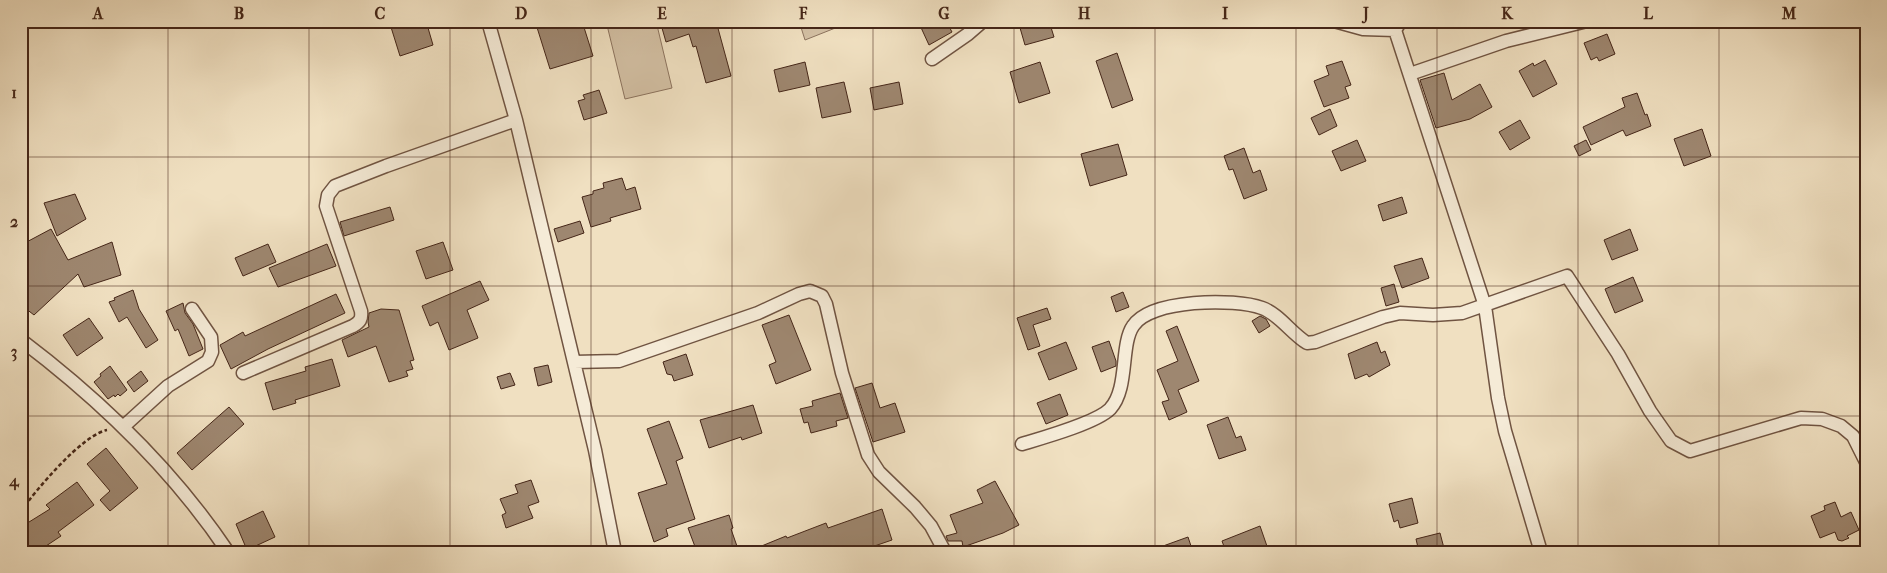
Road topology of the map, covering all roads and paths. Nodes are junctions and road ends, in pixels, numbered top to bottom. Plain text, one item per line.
1 (488, 21) edge
2 (983, 21) edge
3 (1334, 21) edge
4 (1587, 21) edge
5 (1398, 26) edge
6 (932, 59) dead end
7 (1410, 74) junction
8 (516, 120) junction
9 (1485, 306) junction
10 (192, 309) dead end
11 (21, 340) edge
12 (574, 362) junction
13 (243, 373) dead end
14 (123, 427) junction
15 (1022, 444) dead end
16 (1866, 462) edge
17 (21, 511) edge
18 (228, 552) edge
19 (615, 552) edge
20 (945, 552) edge
21 (1541, 552) edge

1 - 8 street
2 - 6 street
3 - 5 street
4 - 7 street
5 - 7 street
7 - 9 street
8 - 12 street
8 - 13 street
9 - 15 street
9 - 16 street
9 - 21 street
10 - 14 street
11 - 14 street
12 - 19 street
12 - 20 street
14 - 17 path
14 - 18 street

